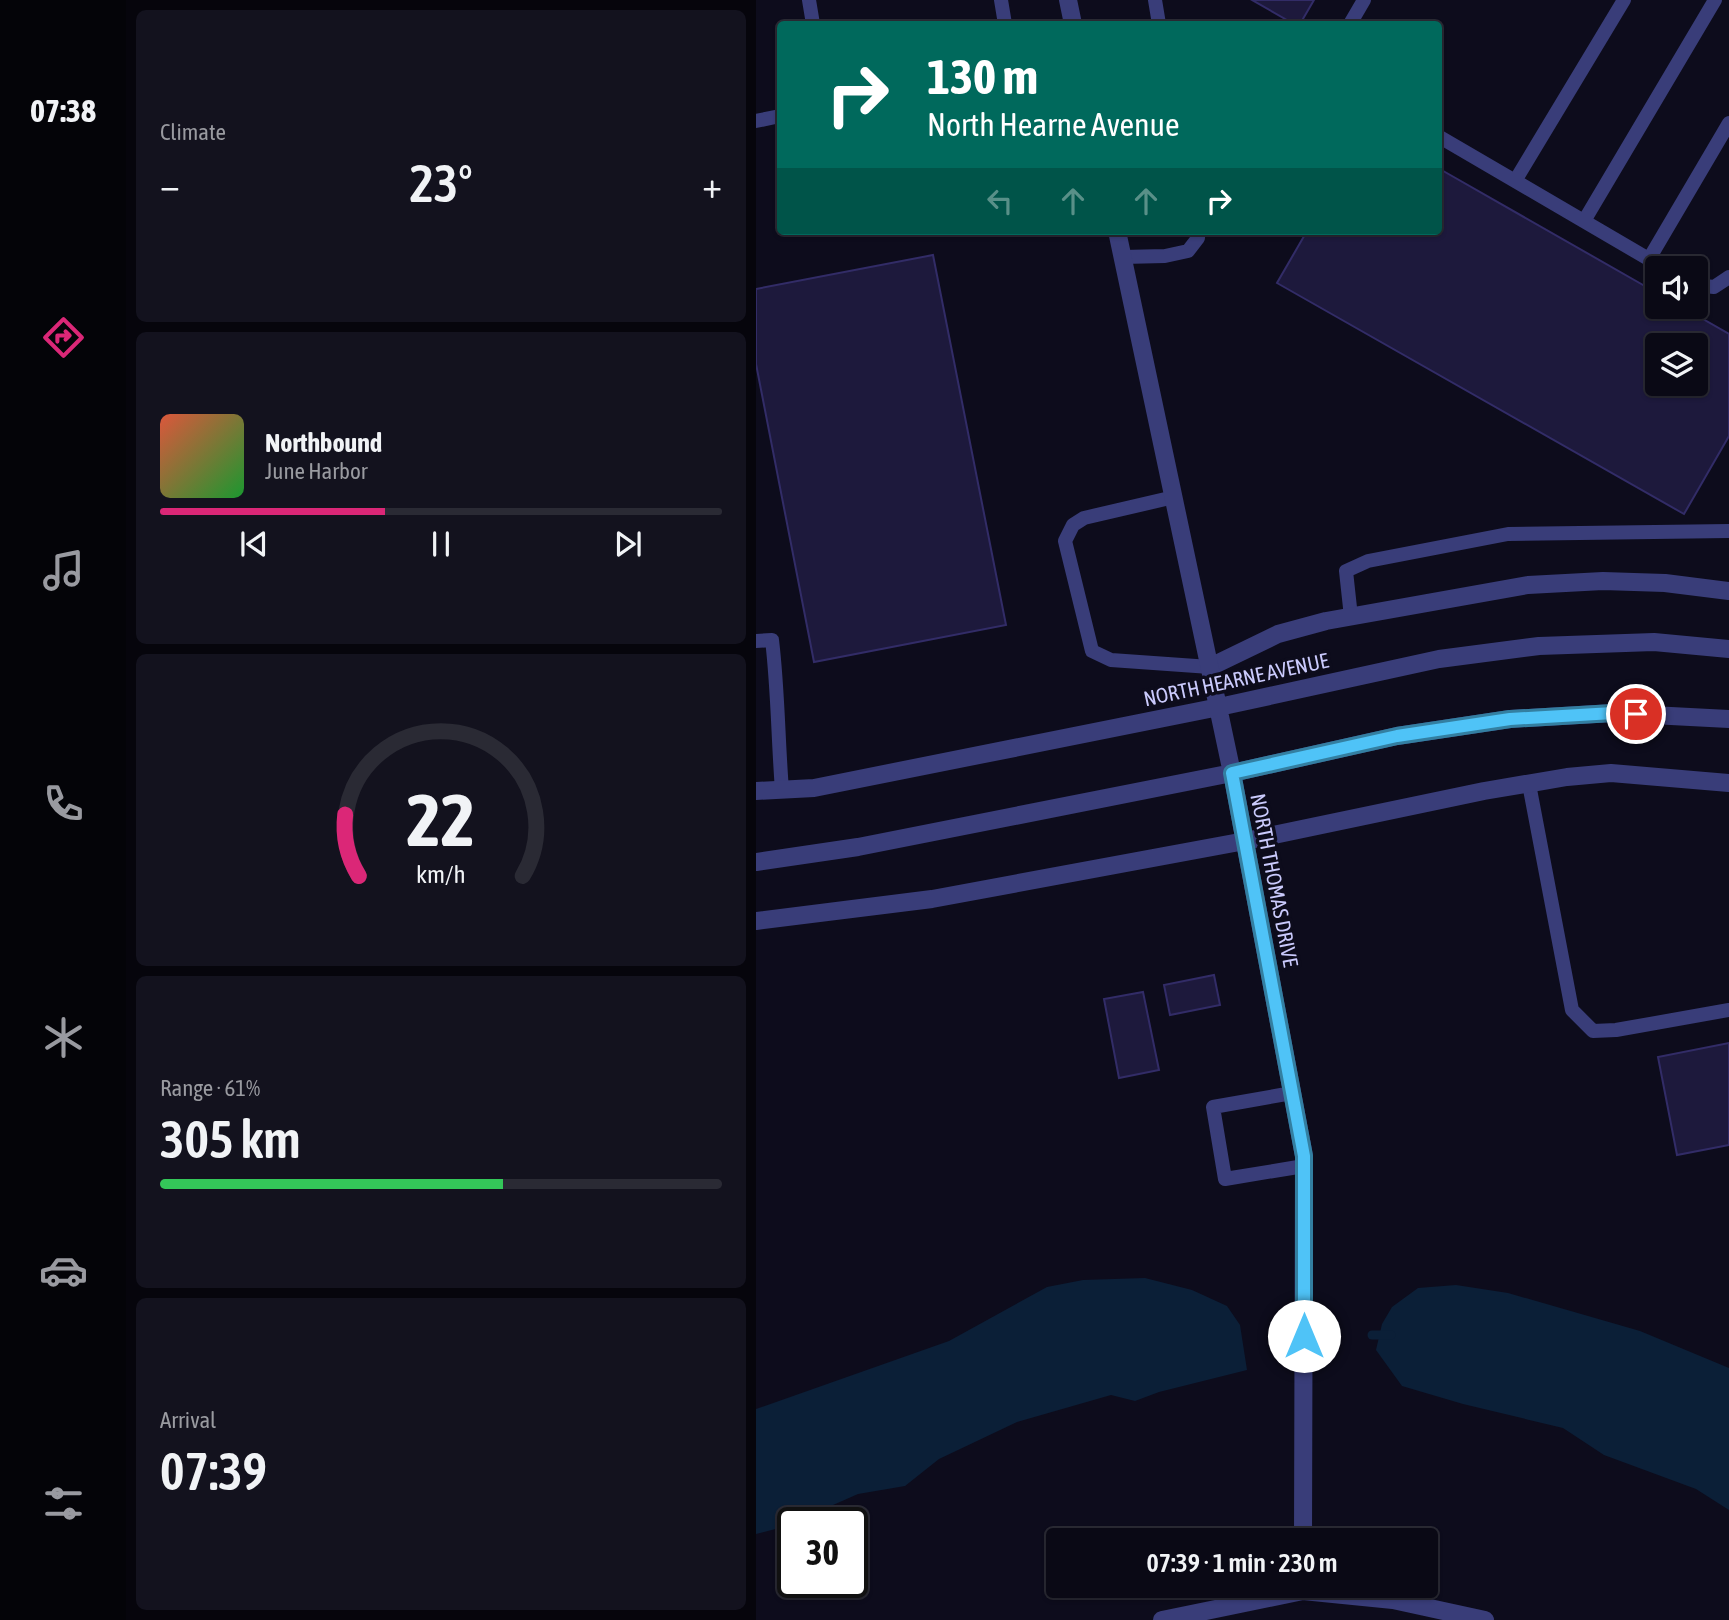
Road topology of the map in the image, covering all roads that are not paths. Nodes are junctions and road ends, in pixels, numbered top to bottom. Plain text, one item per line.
1 (809, 0) edge
2 (1001, 0) edge
3 (1068, 0) edge
4 (1155, 0) edge
5 (1364, 0) edge
6 (1624, 0) edge
7 (1715, 0) edge
8 (812, 21) edge
9 (1004, 21) edge
10 (1072, 21) edge
11 (1158, 21) edge
12 (1352, 21) edge
13 (777, 117) edge
14 (756, 121) edge
15 (1729, 123) edge
16 (1442, 138) edge
17 (1515, 181) junction
18 (1584, 221) junction
19 (1118, 235) edge
20 (1198, 235) edge
21 (1650, 256) edge
22 (1123, 257) junction
23 (1645, 257) edge
24 (1729, 277) edge
25 (1708, 286) edge
26 (1174, 497) junction
27 (1729, 531) edge
28 (1729, 591) edge
29 (1351, 617) junction
30 (756, 641) edge
31 (1729, 649) edge
32 (1210, 667) junction
33 (1219, 707) junction
34 (1729, 719) edge
35 (1232, 773) junction
36 (1729, 783) edge
37 (1529, 784) junction
38 (782, 790) junction
39 (756, 792) edge
40 (1245, 841) junction
41 (756, 862) edge
42 (756, 921) edge
43 (1729, 1010) edge
44 (1292, 1093) junction
45 (1304, 1166) junction
46 (1303, 1528) edge
47 (1259, 1598) edge
48 (1378, 1598) edge
49 (1162, 1620) edge
50 (1485, 1620) edge

1 - 8 lane
2 - 9 lane
3 - 10 street
4 - 11 lane
5 - 12 lane
6 - 17 lane
7 - 18 lane
13 - 14 lane
15 - 21 lane
16 - 17 lane
17 - 18 lane
18 - 23 lane
19 - 22 street, NORTH THOMAS DRIVE
20 - 22 lane
22 - 26 street, NORTH THOMAS DRIVE
24 - 25 lane
26 - 32 street, NORTH THOMAS DRIVE
26 - 32 lane
27 - 29 lane
28 - 29 street
29 - 32 street
30 - 38 lane
31 - 33 street, NORTH HEARNE AVENUE
32 - 33 street, NORTH THOMAS DRIVE
33 - 35 street, NORTH THOMAS DRIVE
33 - 38 street, NORTH HEARNE AVENUE
34 - 35 street
35 - 40 street, NORTH THOMAS DRIVE
35 - 41 street
36 - 37 street
37 - 40 street
37 - 43 lane
38 - 39 street, NORTH HEARNE AVENUE
40 - 42 street
40 - 44 street, NORTH THOMAS DRIVE
44 - 45 street, NORTH THOMAS DRIVE
44 - 45 lane
45 - 46 street, NORTH THOMAS DRIVE
47 - 49 street
48 - 50 street

